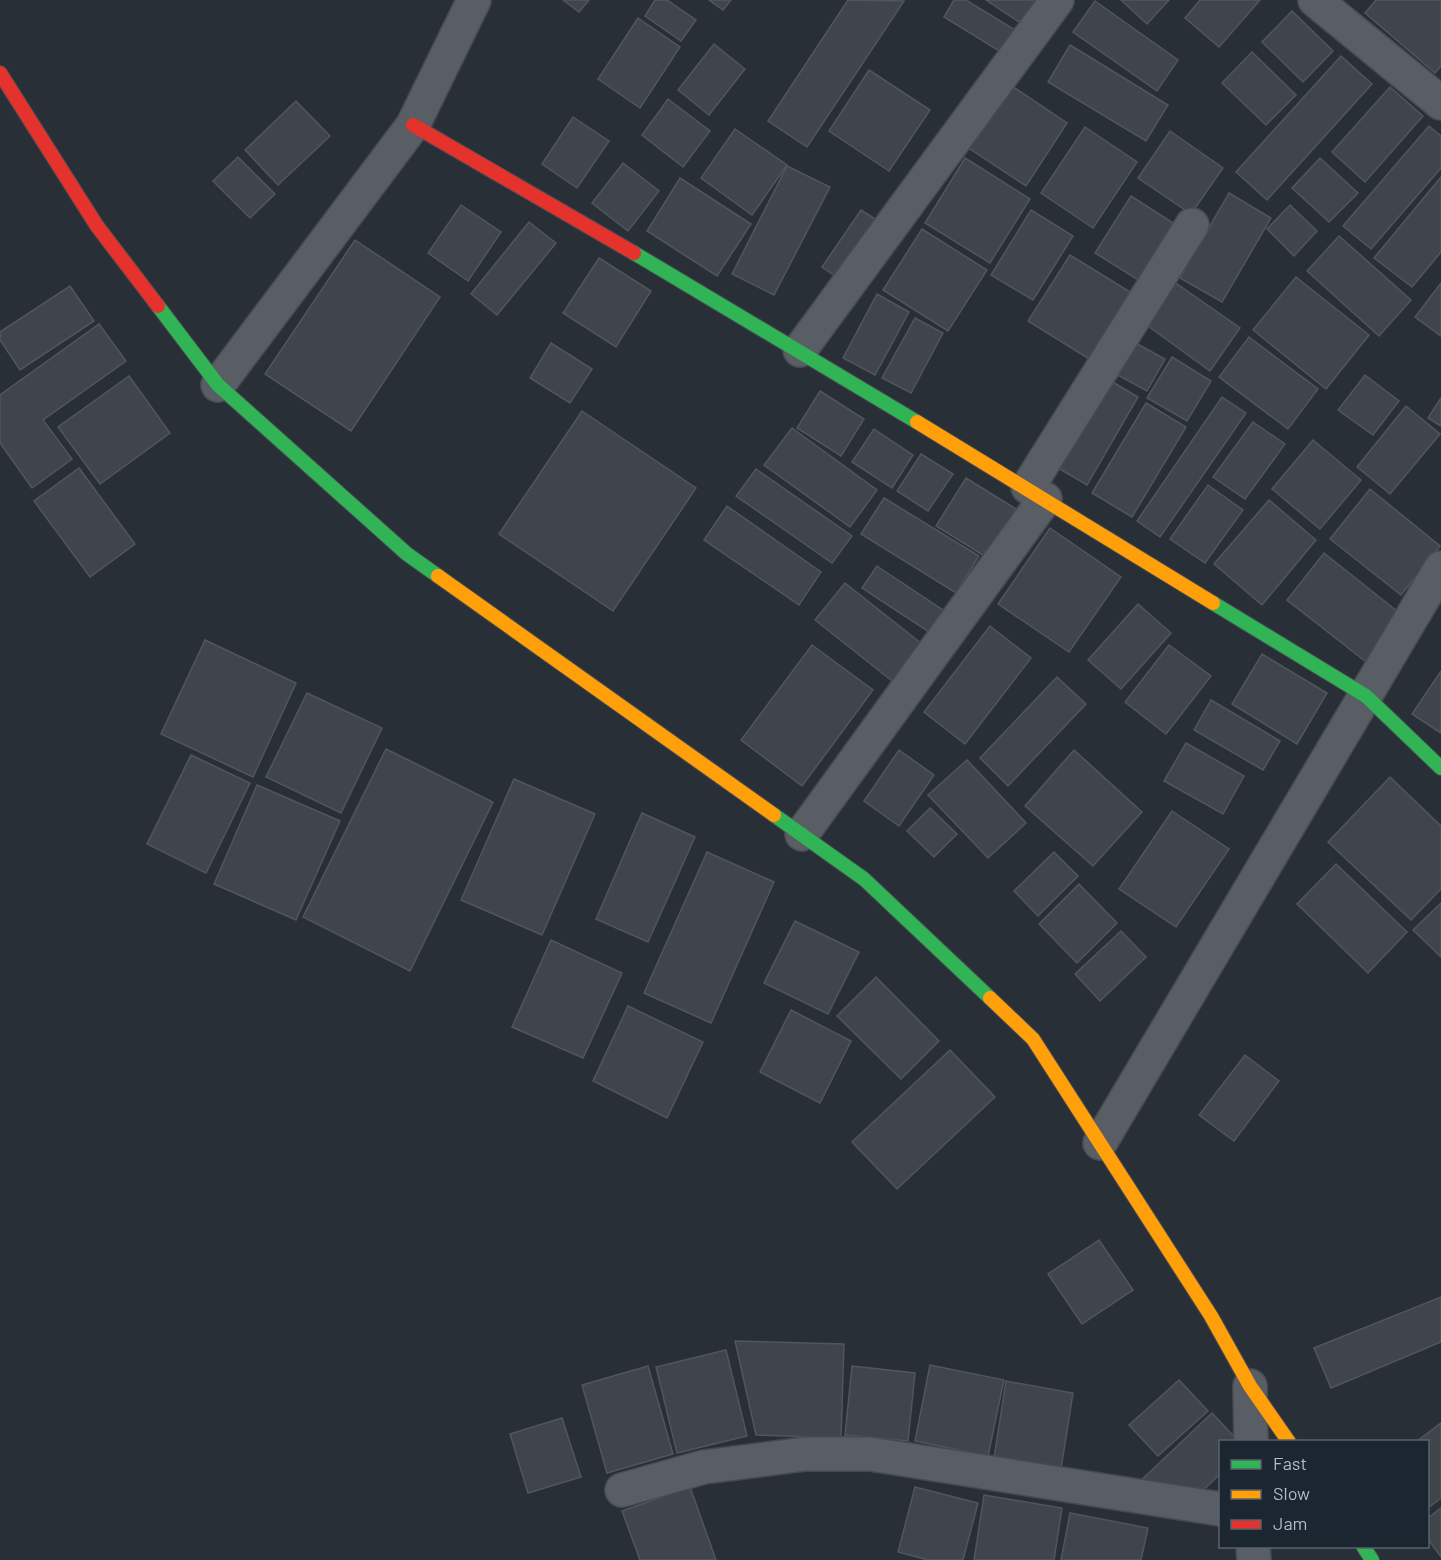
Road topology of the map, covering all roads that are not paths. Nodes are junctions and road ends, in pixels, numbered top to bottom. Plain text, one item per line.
1 (474, 0) edge
2 (1057, 0) edge
3 (1315, 0) edge
4 (0, 73) edge
5 (1441, 103) edge
6 (413, 125) junction
7 (1192, 225) dead end
8 (800, 350) junction
9 (218, 385) junction
10 (1037, 493) junction
11 (1441, 568) edge
12 (1366, 696) junction
13 (1441, 768) edge
14 (802, 834) junction
15 (1100, 1143) junction
16 (1250, 1386) junction
17 (1251, 1440) edge
18 (1288, 1440) edge
19 (622, 1490) dead end
20 (1219, 1509) edge

1 - 6 street
2 - 8 street
3 - 5 street
4 - 9 street
6 - 8 street
6 - 9 street
7 - 10 street
8 - 10 street
9 - 14 street
10 - 12 street
10 - 14 street
11 - 12 street
12 - 13 street
12 - 15 street
14 - 15 street
15 - 16 street
16 - 17 street
16 - 18 street
19 - 20 street

